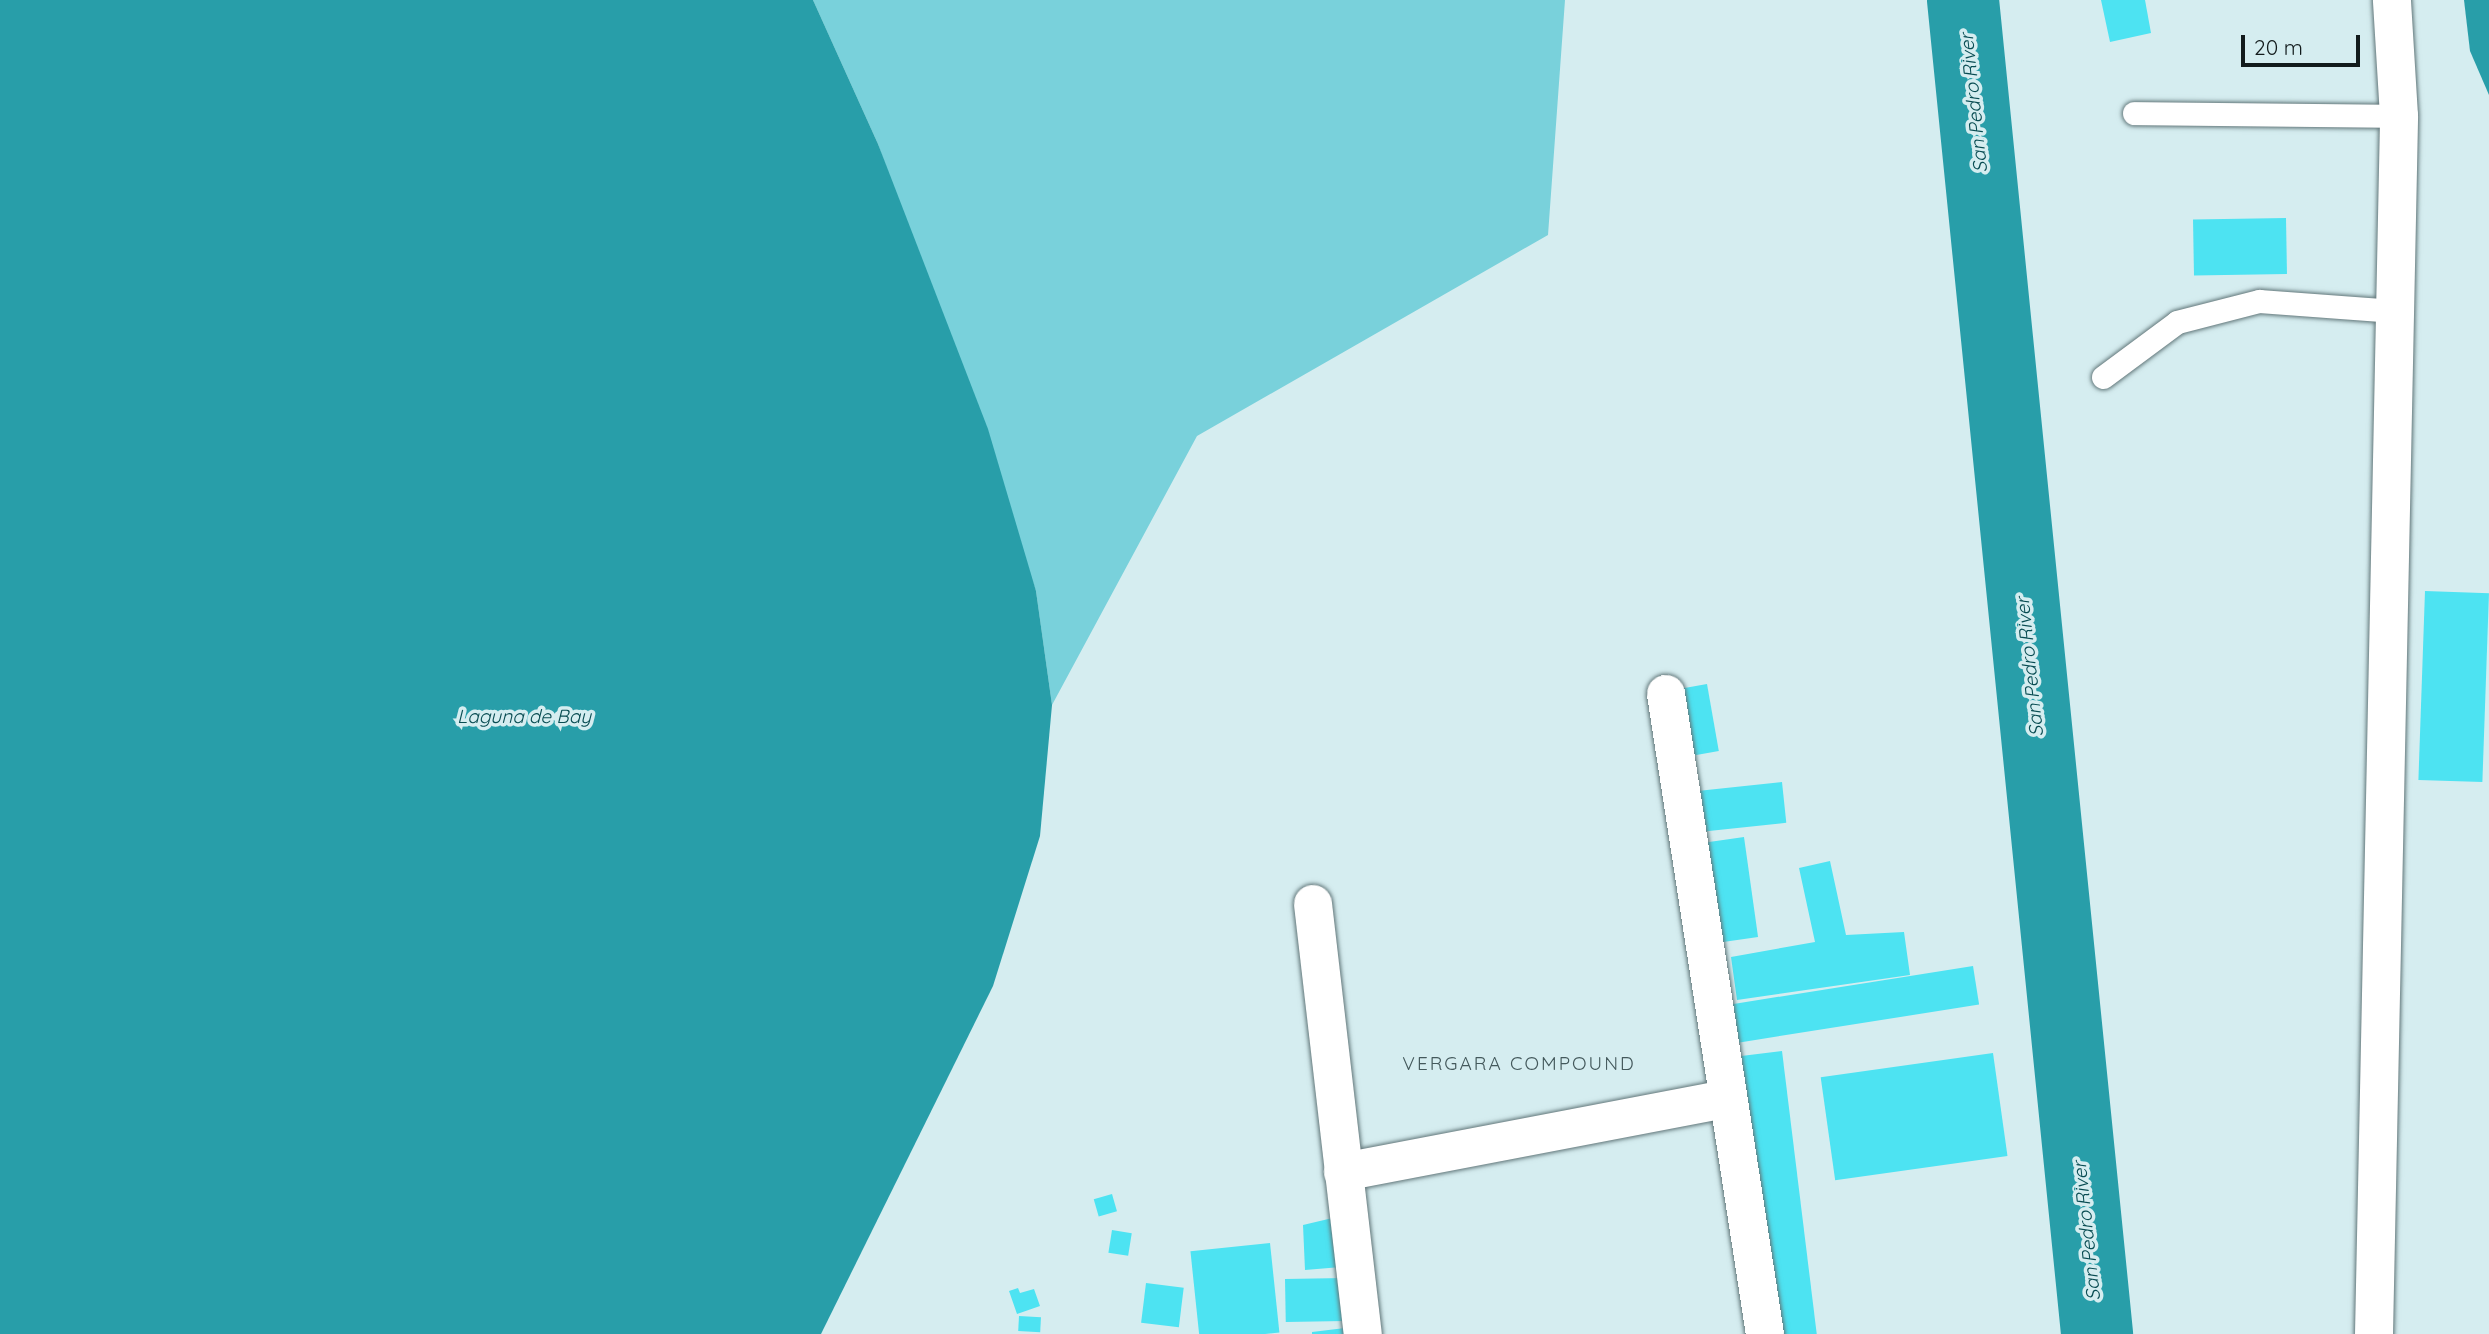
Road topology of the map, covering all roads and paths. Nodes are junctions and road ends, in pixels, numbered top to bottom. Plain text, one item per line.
1 (2392, 0) edge
2 (2134, 113) dead end
3 (2399, 116) junction
4 (2395, 311) junction
5 (2103, 377) dead end
6 (1666, 694) dead end
7 (1313, 904) dead end
8 (1727, 1099) junction
9 (1343, 1172) junction
10 (1363, 1334) edge
11 (1765, 1334) edge
12 (2374, 1334) edge

1 - 3 street
2 - 3 lane
3 - 4 street
4 - 5 lane
4 - 12 street
6 - 8 street
7 - 9 street
8 - 9 street
8 - 11 street
9 - 10 street

